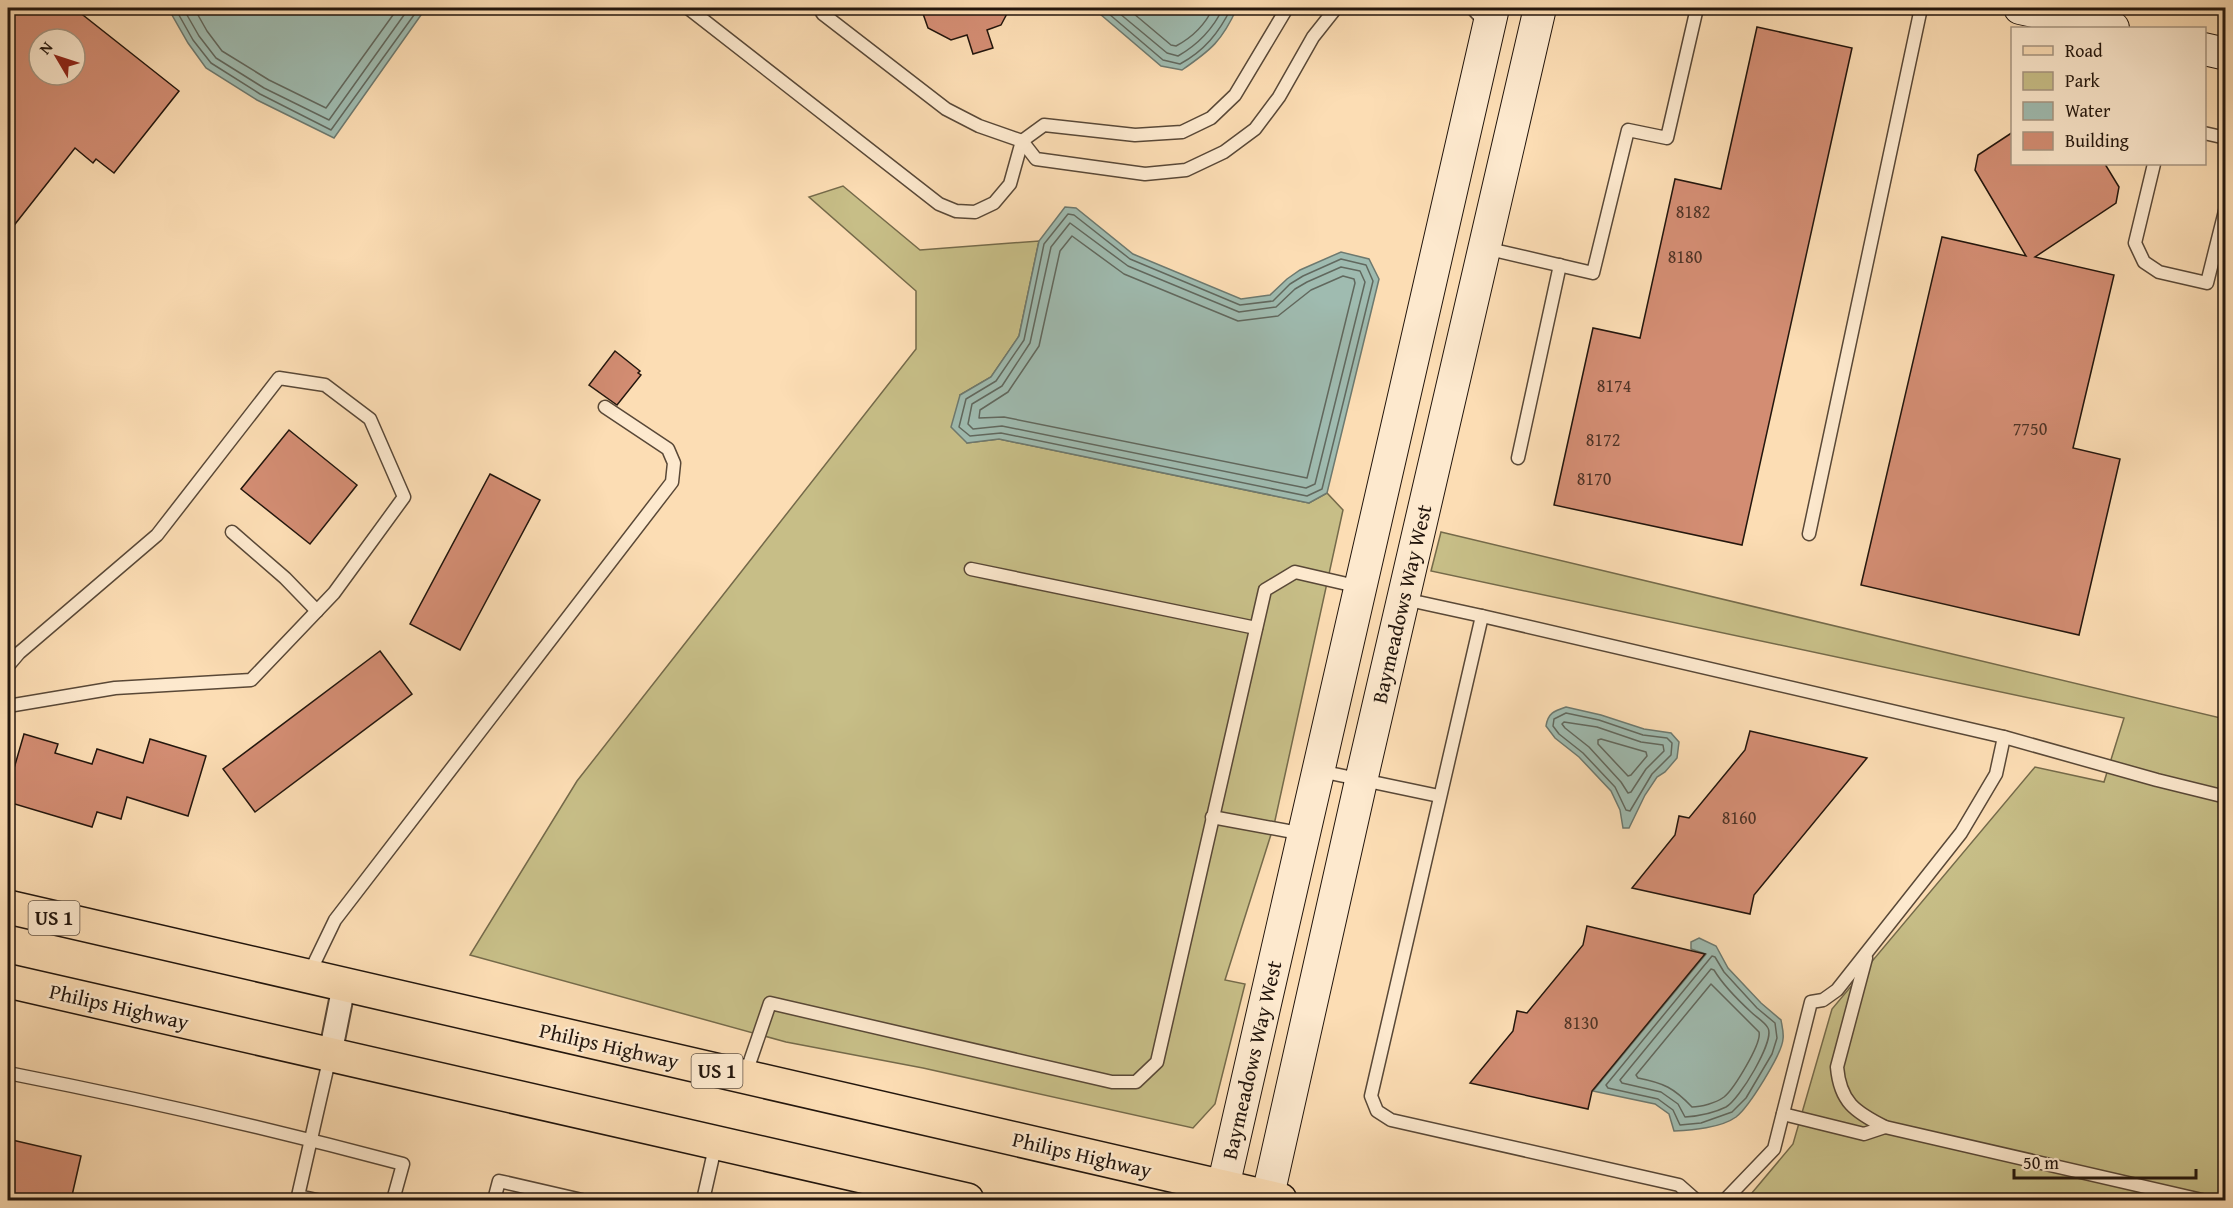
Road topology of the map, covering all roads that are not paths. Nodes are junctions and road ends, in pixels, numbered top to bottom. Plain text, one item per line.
1 (688, 8) edge
2 (819, 8) edge
3 (1287, 8) edge
4 (1336, 8) edge
5 (1540, 8) edge
6 (1697, 8) edge
7 (1921, 8) edge
8 (2020, 8) edge
9 (1485, 14) edge
10 (2108, 27) edge
11 (2206, 49) edge
12 (2226, 54) edge
13 (2206, 133) edge
14 (2226, 138) edge
15 (1022, 141) junction
16 (2154, 165) edge
17 (2226, 207) edge
18 (1484, 248) junction
19 (1560, 265) junction
20 (605, 407) dead end
21 (1518, 458) dead end
22 (232, 532) dead end
23 (1809, 534) dead end
24 (971, 569) dead end
25 (1360, 587) junction
26 (1404, 599) junction
27 (317, 611) junction
28 (1482, 616) junction
29 (1256, 628) junction
30 (8, 666) edge
31 (8, 706) edge
32 (2004, 737) junction
33 (1318, 771) junction
34 (1361, 781) junction
35 (1439, 796) junction
36 (2226, 797) edge
37 (1212, 817) junction
38 (1304, 834) junction
39 (8, 907) edge
40 (1868, 951) junction
41 (308, 977) junction
42 (8, 981) edge
43 (345, 985) junction
44 (330, 1055) junction
45 (8, 1073) edge
46 (745, 1077) junction
47 (1783, 1114) junction
48 (1885, 1127) junction
49 (311, 1139) junction
50 (717, 1142) junction
51 (1223, 1194) edge
52 (298, 1198) edge
53 (563, 1198) edge
54 (317, 1200) edge
55 (393, 1200) edge
56 (494, 1200) edge
57 (582, 1200) edge
58 (703, 1200) edge
59 (967, 1200) edge
60 (1272, 1200) edge
61 (1696, 1200) edge
62 (1725, 1200) edge
63 (2202, 1200) edge

1 - 15 lane
2 - 15 lane
3 - 15 lane
4 - 15 lane
5 - 18 street, Baymeadows Way West
6 - 19 lane
7 - 23 lane
8 - 10 street
9 - 25 street, Baymeadows Way West
11 - 12 street
13 - 14 lane
16 - 17 lane
18 - 19 lane
18 - 26 street, Baymeadows Way West
19 - 21 lane
20 - 41 lane
22 - 27 lane
24 - 29 lane
25 - 29 lane
25 - 33 street, Baymeadows Way West
26 - 28 lane
26 - 34 street, Baymeadows Way West
27 - 30 lane
27 - 31 lane
28 - 32 lane
28 - 35 lane
29 - 37 lane
32 - 36 lane
32 - 40 lane
33 - 34 lane
33 - 38 street, Baymeadows Way West
34 - 35 lane
34 - 60 street, Baymeadows Way West
35 - 61 lane
37 - 38 lane
37 - 46 lane
38 - 51 street, Baymeadows Way West
39 - 41 main road, Philips Highway / US 1
40 - 47 lane
40 - 48 lane
41 - 43 main road, Philips Highway / US 1
42 - 44 main road, Philips Highway
43 - 44 street
43 - 46 main road, Philips Highway / US 1
44 - 49 lane
44 - 50 main road, Philips Highway
45 - 49 lane
46 - 51 main road, Philips Highway / US 1
47 - 48 lane
47 - 62 lane
48 - 63 lane
49 - 52 lane
49 - 55 lane
50 - 58 lane
50 - 59 main road, Philips Highway
51 - 60 main road, Philips Highway / US 1
52 - 54 lane
53 - 56 lane
53 - 57 lane

